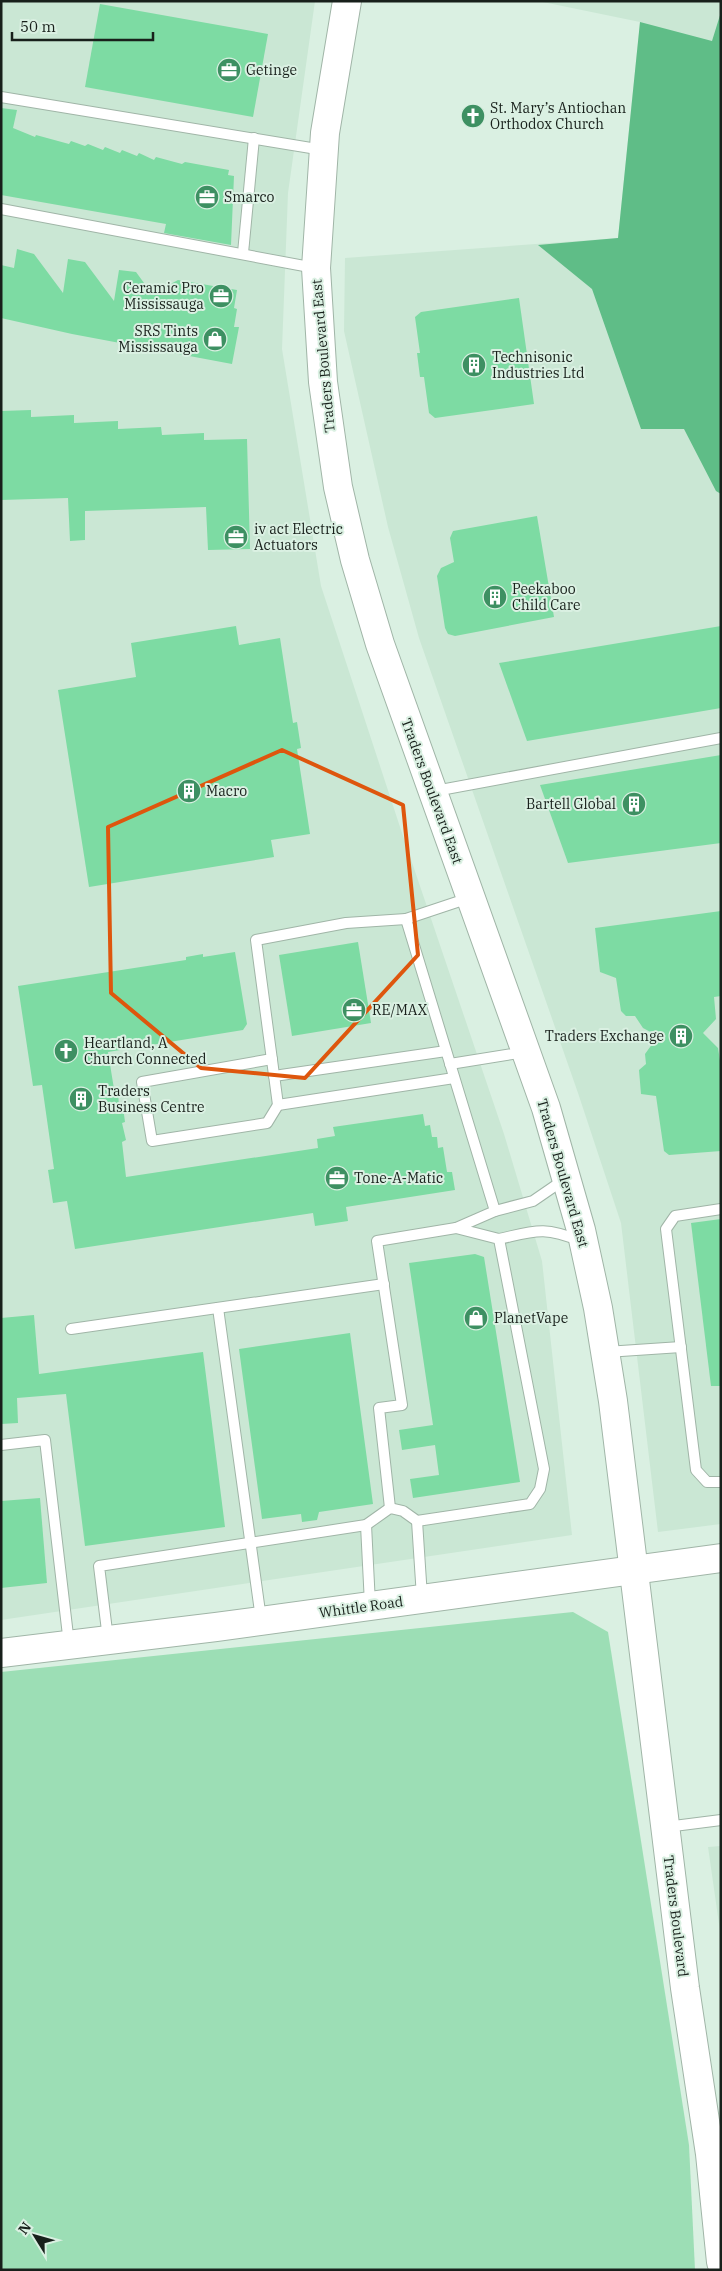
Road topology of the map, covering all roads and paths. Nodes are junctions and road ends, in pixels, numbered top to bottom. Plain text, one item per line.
1 (347, 1) edge
2 (1, 97) edge
3 (254, 138) junction
4 (323, 150) junction
5 (1, 209) edge
6 (243, 254) junction
7 (316, 268) junction
8 (721, 738) edge
9 (432, 792) junction
10 (472, 897) junction
11 (406, 919) junction
12 (446, 1051) junction
13 (526, 1052) junction
14 (272, 1059) junction
15 (450, 1064) junction
16 (274, 1076) junction
17 (454, 1078) junction
18 (278, 1105) junction
19 (566, 1179) junction
20 (721, 1209) edge
21 (494, 1211) junction
22 (456, 1228) junction
23 (499, 1240) junction
24 (584, 1242) junction
25 (384, 1284) junction
26 (218, 1308) junction
27 (71, 1329) dead end
28 (681, 1347) junction
29 (605, 1352) junction
30 (1, 1446) edge
31 (721, 1482) edge
32 (390, 1508) junction
33 (417, 1520) junction
34 (366, 1525) junction
35 (251, 1543) junction
36 (721, 1558) edge
37 (632, 1569) junction
38 (422, 1598) junction
39 (370, 1605) junction
40 (261, 1620) junction
41 (108, 1640) junction
42 (70, 1645) junction
43 (1, 1654) edge
44 (721, 1820) edge
45 (665, 1827) junction
46 (721, 2262) edge

1 - 4 street, Traders Boulevard East
2 - 3 lane
3 - 4 lane
3 - 6 lane
4 - 7 street, Traders Boulevard East
5 - 6 lane
6 - 7 lane
7 - 9 street, Traders Boulevard East
8 - 9 lane
9 - 10 street, Traders Boulevard East
10 - 11 lane
10 - 13 street, Traders Boulevard East
11 - 12 lane
11 - 14 lane
12 - 15 lane
12 - 16 lane
13 - 15 lane
13 - 19 street, Traders Boulevard East
14 - 16 lane
14 - 18 lane
15 - 17 lane
16 - 18 lane
17 - 18 lane
17 - 21 lane
19 - 21 lane
19 - 24 street, Traders Boulevard East
20 - 28 lane
21 - 22 lane
22 - 23 lane
22 - 25 lane
23 - 24 lane
23 - 33 lane
24 - 29 street, Traders Boulevard East
25 - 26 lane
25 - 32 lane
26 - 27 lane
26 - 35 lane
28 - 29 lane
28 - 31 lane
29 - 37 street, Traders Boulevard East
30 - 42 lane
32 - 33 lane
32 - 34 lane
33 - 38 lane
34 - 35 lane
34 - 39 lane
35 - 40 lane
35 - 41 lane
36 - 37 street, Whittle Road
37 - 38 street, Whittle Road
37 - 45 street, Traders Boulevard
38 - 39 street, Whittle Road
39 - 40 street, Whittle Road
40 - 41 street, Whittle Road
41 - 42 street, Whittle Road
42 - 43 street, Whittle Road
44 - 45 lane
45 - 46 street, Traders Boulevard

